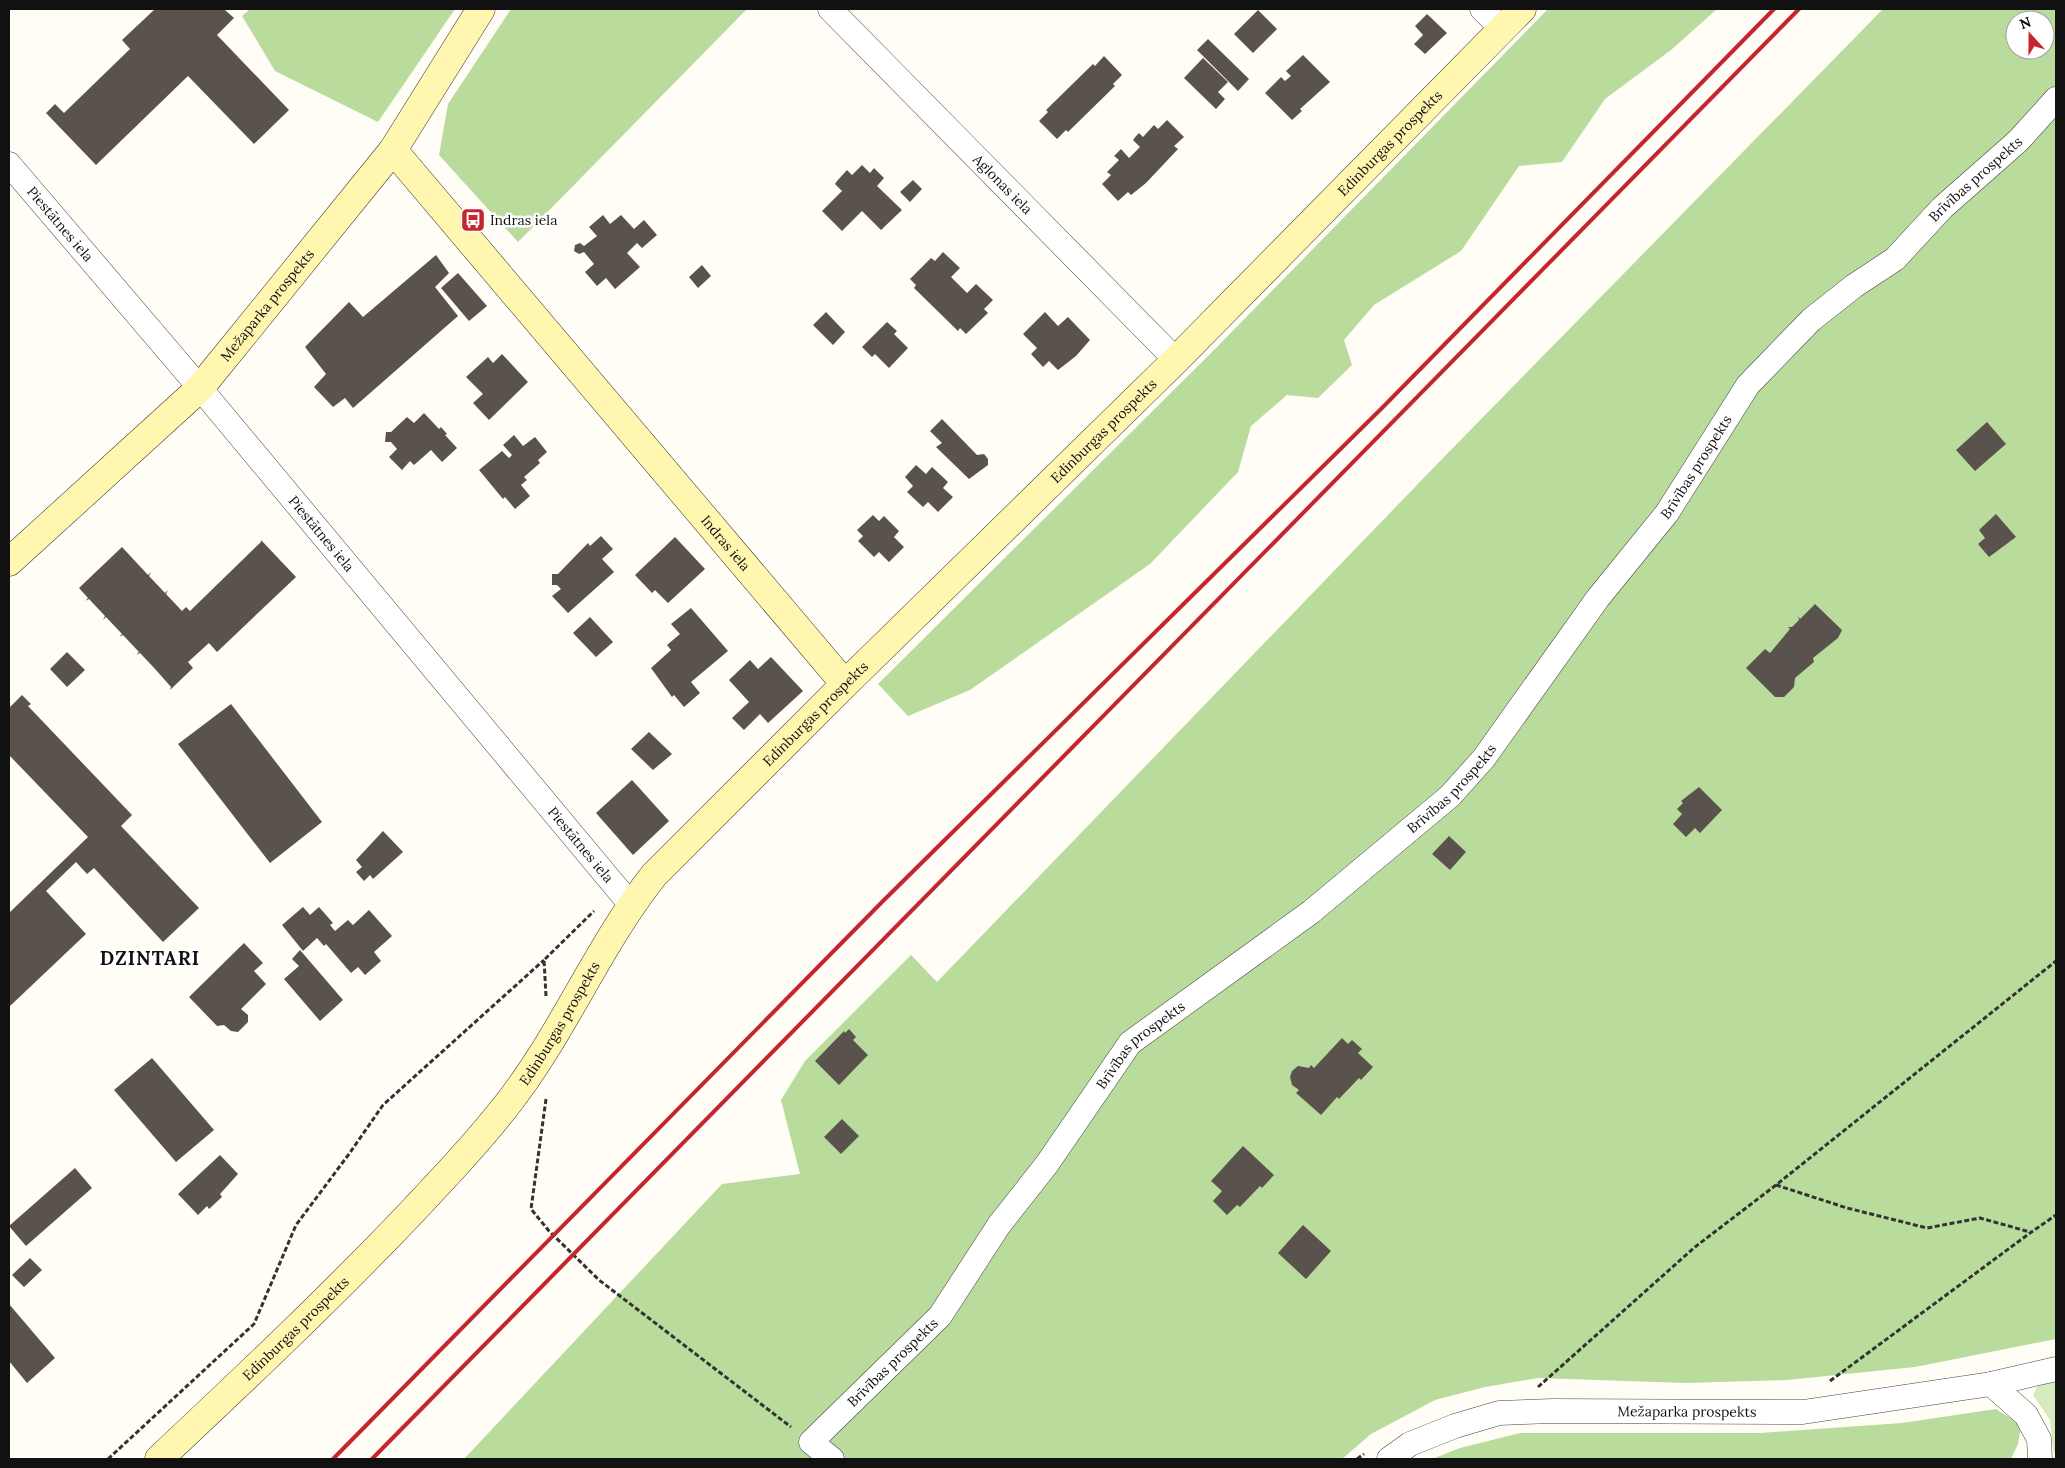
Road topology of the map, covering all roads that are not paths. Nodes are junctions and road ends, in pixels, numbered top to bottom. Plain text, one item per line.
1 (481, 9) edge
2 (830, 9) edge
3 (1482, 9) edge
4 (1522, 9) edge
5 (1502, 29) junction
6 (2056, 99) edge
7 (393, 150) junction
8 (9, 164) edge
9 (1176, 360) junction
10 (200, 388) junction
11 (9, 562) edge
12 (845, 684) junction
13 (630, 905) junction
14 (2056, 1369) edge
15 (1991, 1384) junction
16 (159, 1459) edge
17 (832, 1459) edge
18 (1389, 1459) edge
19 (2040, 1459) edge

1 - 7 street, Mežaparka prospekts
2 - 9 street, Aglonas iela
3 - 5 street
4 - 5 street, Edinburgas prospekts
5 - 9 street, Edinburgas prospekts
6 - 17 street, Brīvības prospekts
7 - 10 street, Mežaparka prospekts
7 - 12 street, Indras iela
8 - 10 street, Piestātnes iela
9 - 12 street, Edinburgas prospekts
10 - 11 street, Mežaparka prospekts
10 - 13 street, Piestātnes iela
12 - 13 street, Edinburgas prospekts
13 - 16 street, Edinburgas prospekts
14 - 15 street, Mežaparka prospekts
15 - 18 street, Mežaparka prospekts
15 - 19 street

